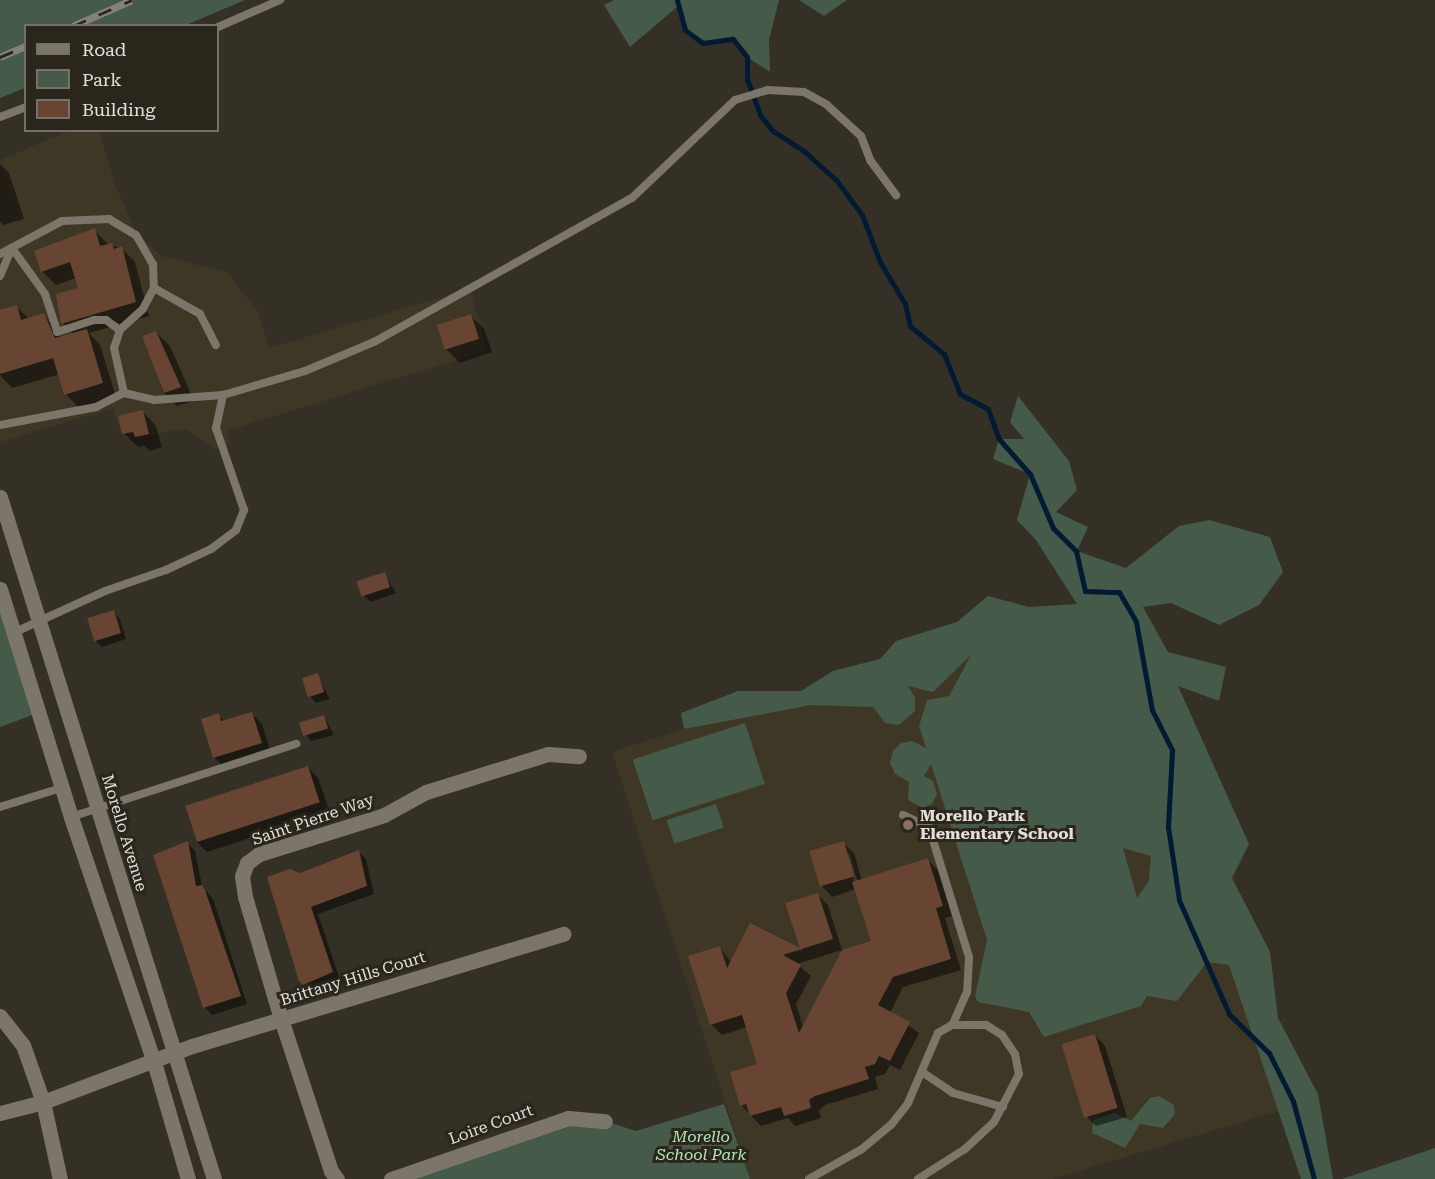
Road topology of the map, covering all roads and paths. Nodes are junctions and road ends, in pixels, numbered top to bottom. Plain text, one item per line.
1 (280, 0) edge
2 (219, 27) edge
3 (24, 107) edge
4 (0, 117) edge
5 (897, 195) dead end
6 (12, 248) junction
7 (0, 254) edge
8 (0, 276) edge
9 (154, 288) junction
10 (120, 330) junction
11 (216, 345) dead end
12 (123, 393) junction
13 (223, 395) junction
14 (0, 425) edge
15 (0, 497) edge
16 (0, 589) edge
17 (40, 623) junction
18 (14, 633) junction
19 (296, 744) dead end
20 (579, 756) dead end
21 (61, 788) junction
22 (0, 807) edge
23 (98, 809) junction
24 (903, 815) dead end
25 (71, 817) junction
26 (564, 934) dead end
27 (0, 1016) edge
28 (281, 1019) junction
29 (952, 1025) junction
30 (175, 1053) junction
31 (154, 1062) junction
32 (922, 1072) junction
33 (43, 1102) junction
34 (1003, 1107) junction
35 (0, 1113) edge
36 (605, 1120) dead end
37 (60, 1179) edge
38 (188, 1179) edge
39 (214, 1179) edge
40 (337, 1179) edge
41 (391, 1179) edge
42 (809, 1179) edge
43 (918, 1179) edge

1 - 2 lane
3 - 4 lane
5 - 13 lane
6 - 7 lane
6 - 8 lane
6 - 9 lane
6 - 10 lane
9 - 10 lane
9 - 11 lane
10 - 12 lane
12 - 13 lane
12 - 14 lane
13 - 17 lane
15 - 17 street, Morello Avenue
16 - 18 street
17 - 18 lane
17 - 23 street, Morello Avenue
18 - 21 street
19 - 23 lane
20 - 28 street, Saint Pierre Way
21 - 22 lane
21 - 25 street
23 - 25 lane
23 - 30 street, Morello Avenue
24 - 29 lane
25 - 31 street
26 - 28 street, Brittany Hills Court
27 - 33 street
28 - 30 street, Brittany Hills Court
28 - 40 street
29 - 32 lane
29 - 34 lane
30 - 31 street, Brittany Hills Court
30 - 39 street, Morello Avenue
31 - 33 street, Brittany Hills Court
31 - 38 street
32 - 34 lane
32 - 42 lane
33 - 35 street, Brittany Hills Court
33 - 37 street
34 - 43 lane
36 - 41 street, Loire Court

